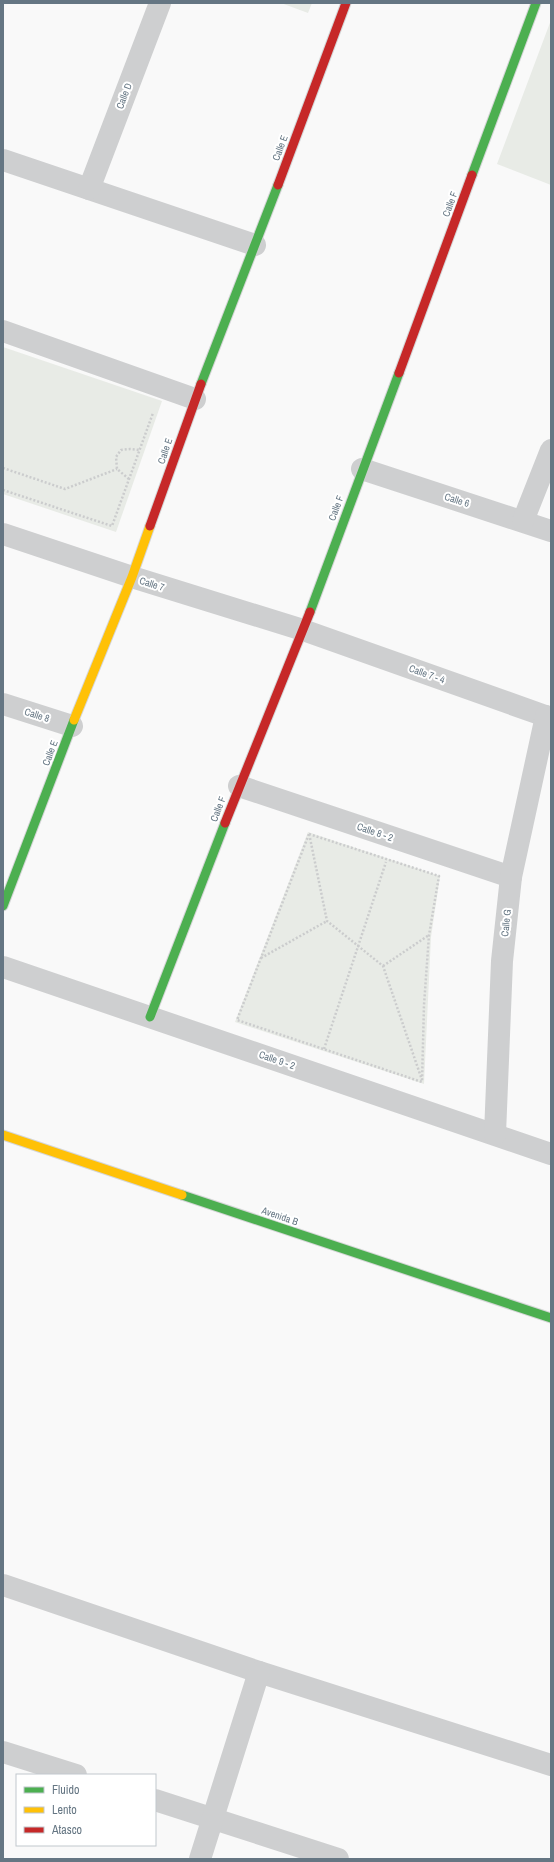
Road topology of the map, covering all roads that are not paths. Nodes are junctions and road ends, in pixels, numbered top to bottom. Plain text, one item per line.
1 (160, 3) edge
2 (346, 3) edge
3 (536, 3) edge
4 (3, 160) edge
5 (89, 189) junction
6 (255, 245) junction
7 (3, 331) edge
8 (195, 399) junction
9 (551, 450) edge
10 (362, 469) junction
11 (523, 521) junction
12 (551, 531) edge
13 (3, 534) edge
14 (132, 577) junction
15 (303, 630) junction
16 (3, 704) edge
17 (548, 717) edge
18 (72, 726) junction
19 (239, 786) junction
20 (511, 877) junction
21 (3, 906) edge
22 (3, 967) edge
23 (150, 1017) junction
24 (3, 1134) edge
25 (495, 1134) junction
26 (551, 1154) edge
27 (551, 1318) edge
28 (3, 1585) edge
29 (259, 1672) junction
30 (3, 1752) edge
31 (551, 1765) edge
32 (73, 1774) edge
33 (156, 1800) edge
34 (213, 1819) junction
35 (200, 1859) edge
36 (338, 1859) edge

1 - 5 street, Calle D
2 - 6 street, Calle E
3 - 10 street, Calle F
4 - 5 street
5 - 6 street
6 - 8 street, Calle E
7 - 8 street
8 - 14 street, Calle E
9 - 11 street
10 - 11 street, Calle 6
10 - 15 street, Calle F
11 - 12 street, Calle 6
13 - 14 street, Calle 7
14 - 15 street, Calle 7
14 - 18 street, Calle E
15 - 17 street, Calle 7 - 4
15 - 19 street, Calle F
16 - 18 street, Calle 8
17 - 20 street, Calle G
18 - 21 street, Calle E
19 - 20 street, Calle 8 - 2
19 - 23 street, Calle F
20 - 25 street, Calle G
22 - 23 street, Calle 9 - 2
23 - 25 street, Calle 9 - 2
24 - 27 street, Avenida B
25 - 26 street, Calle 9 - 2
28 - 29 street
29 - 31 street
29 - 34 street
30 - 32 street
33 - 34 street
34 - 35 street
34 - 36 street

